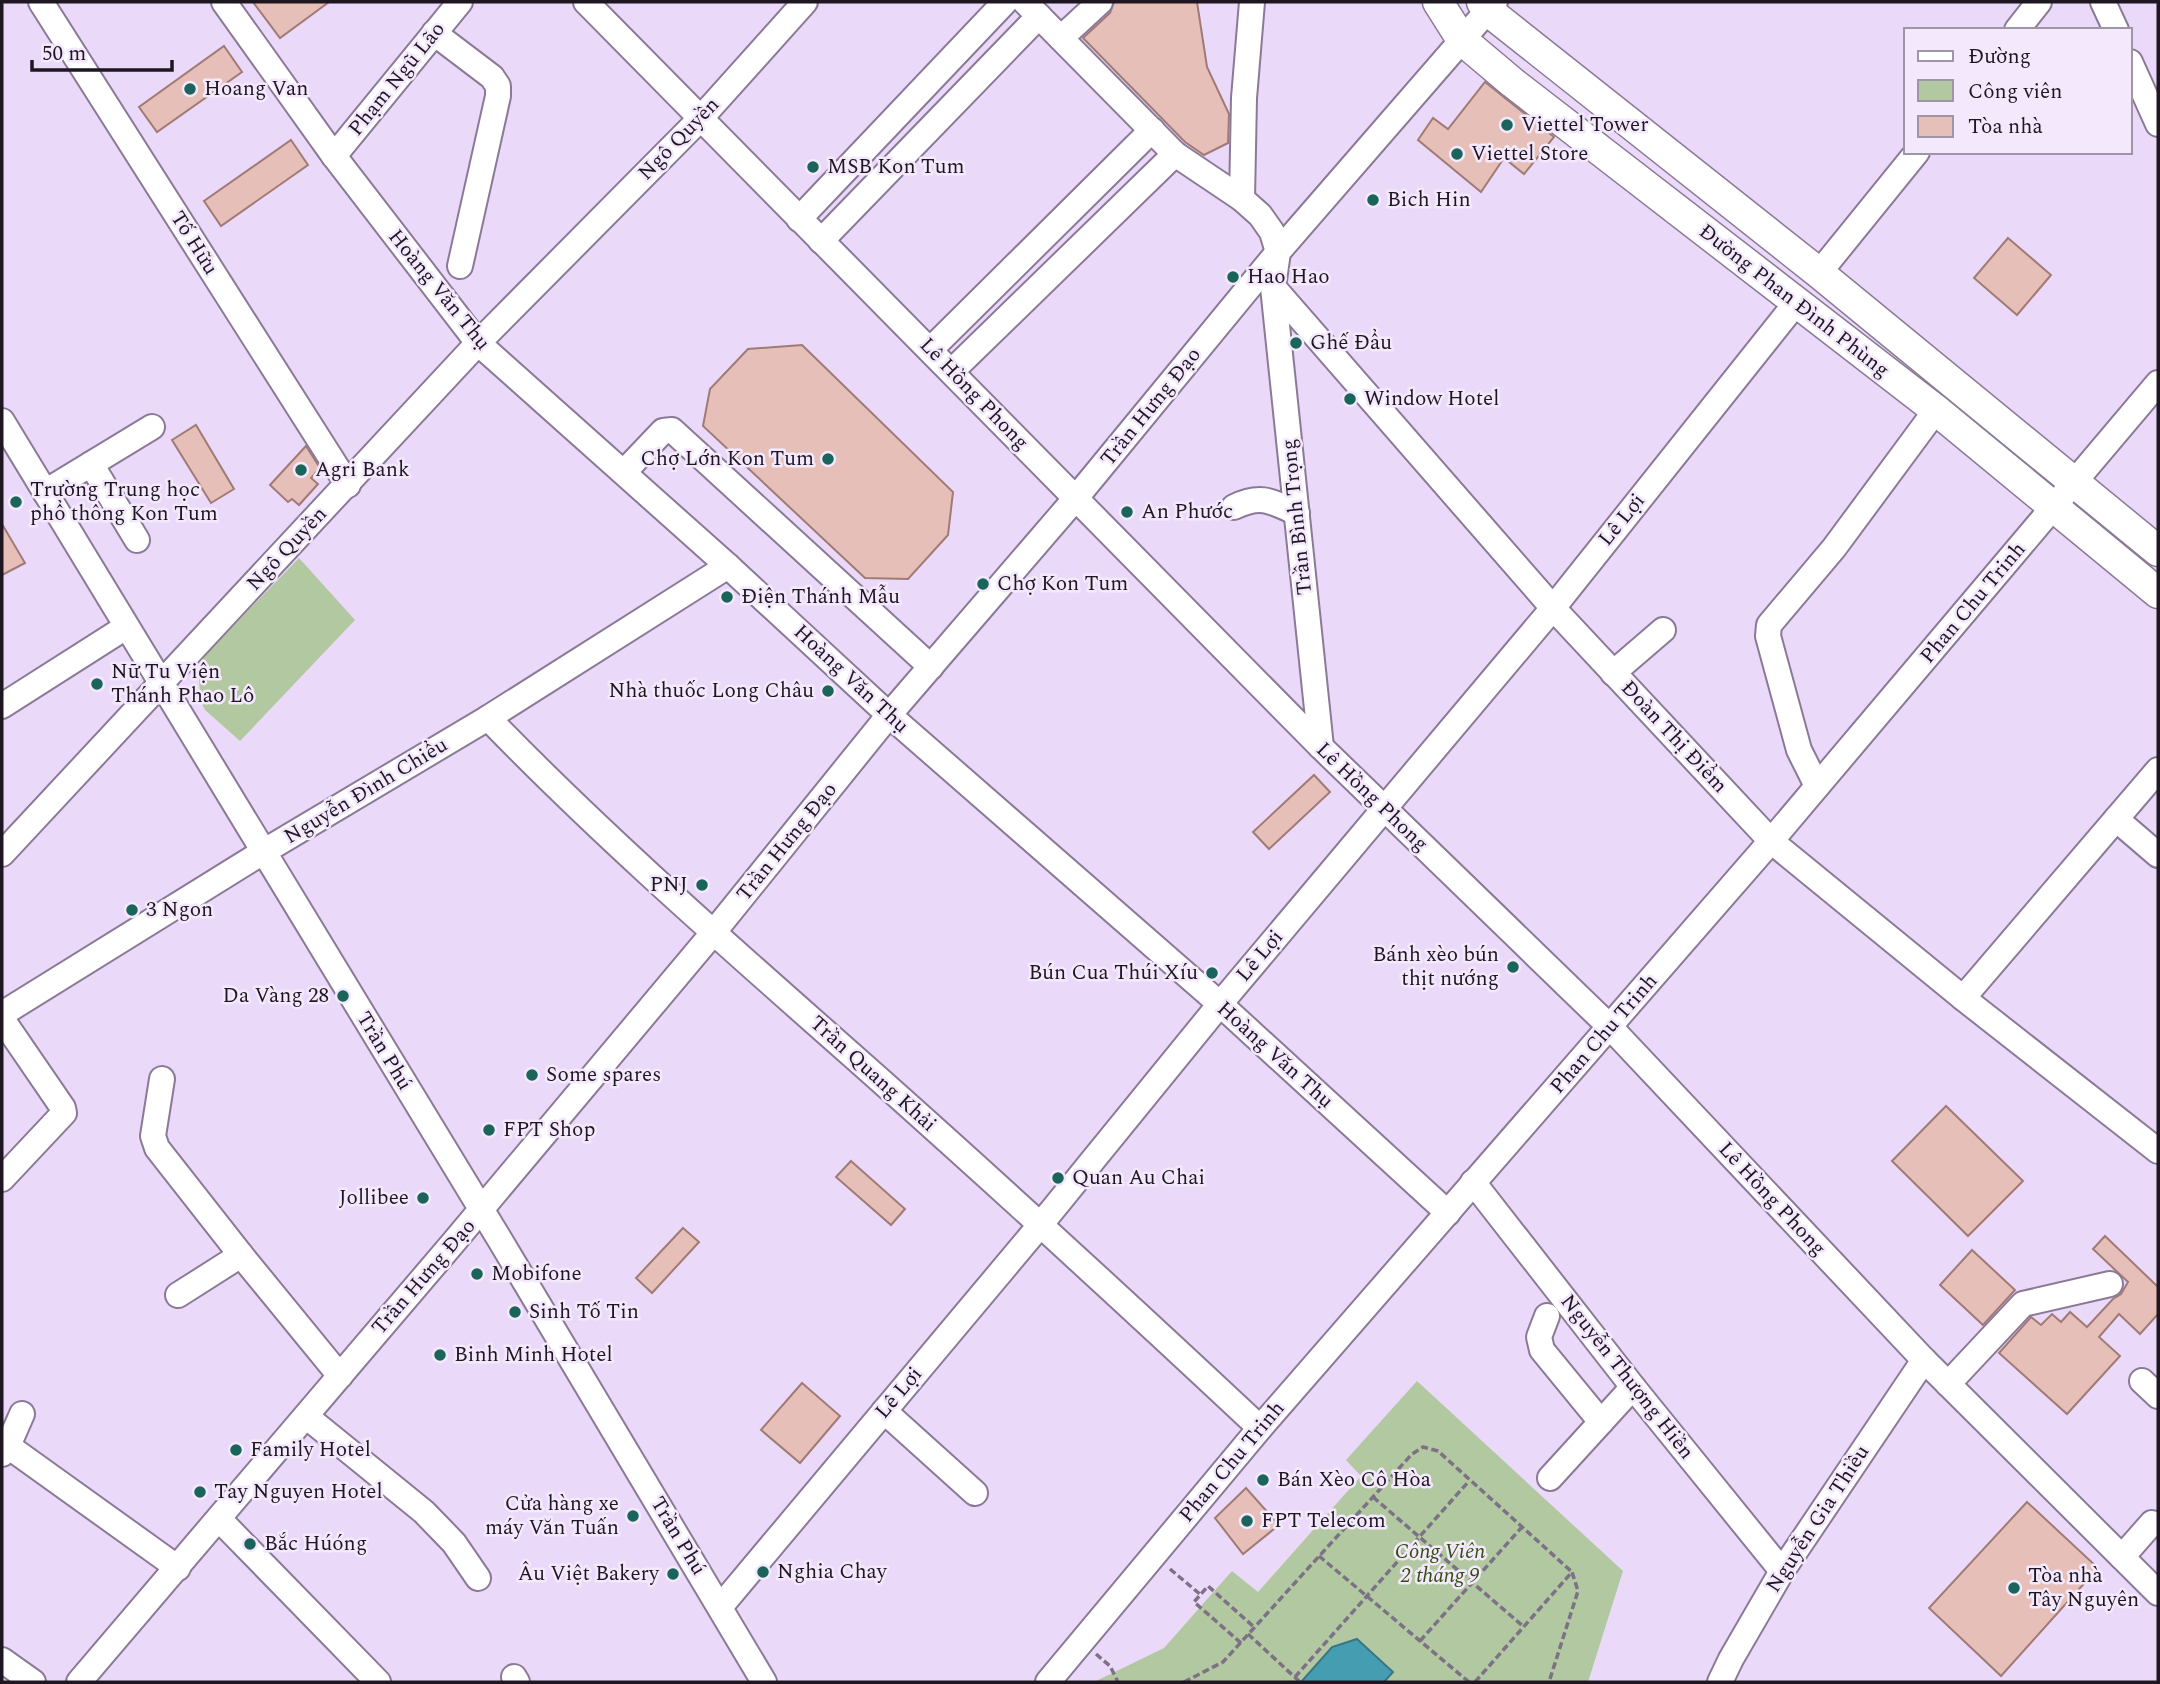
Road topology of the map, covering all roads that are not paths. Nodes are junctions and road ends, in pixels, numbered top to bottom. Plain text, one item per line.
1 (41, 2) edge
2 (224, 2) edge
3 (460, 2) edge
4 (805, 2) edge
5 (1005, 2) edge
6 (1100, 2) edge
7 (1252, 2) edge
8 (1438, 2) edge
9 (2039, 2) edge
10 (2103, 2) edge
11 (1488, 5) edge
12 (598, 6) edge
13 (1032, 9) edge
14 (2019, 28) edge
15 (2115, 28) edge
16 (434, 33) junction
17 (1061, 38) junction
18 (1462, 40) junction
19 (2132, 66) edge
20 (701, 118) junction
21 (2158, 124) edge
22 (1152, 130) junction
23 (1175, 154) junction
24 (1915, 154) edge
25 (334, 156) junction
26 (1242, 200) junction
27 (799, 219) junction
28 (821, 241) junction
29 (1278, 252) junction
30 (460, 266) dead end
31 (1819, 273) junction
32 (1273, 287) junction
33 (1796, 303) junction
34 (478, 343) junction
35 (930, 350) junction
36 (952, 371) junction
37 (2158, 383) edge
38 (1936, 410) junction
39 (152, 427) dead end
40 (5, 434) edge
41 (91, 464) junction
42 (624, 472) junction
43 (2074, 483) junction
44 (348, 485) junction
45 (45, 492) junction
46 (1075, 499) junction
47 (1234, 507) dead end
48 (2053, 508) junction
49 (1297, 513) junction
50 (137, 540) dead end
51 (2158, 551) edge
52 (728, 566) junction
53 (2158, 593) edge
54 (1553, 608) junction
55 (126, 626) junction
56 (1663, 630) dead end
57 (931, 667) junction
58 (1613, 673) junction
59 (160, 684) junction
60 (2, 706) edge
61 (889, 715) junction
62 (488, 718) junction
63 (1321, 747) junction
64 (2158, 769) edge
65 (1818, 786) junction
66 (1384, 808) junction
67 (2116, 819) junction
68 (1771, 841) junction
69 (263, 852) junction
70 (2, 854) edge
71 (2158, 855) edge
72 (713, 933) junction
73 (1963, 998) junction
74 (1220, 1004) junction
75 (2, 1016) edge
76 (1610, 1027) junction
77 (162, 1079) dead end
78 (2158, 1151) edge
79 (2, 1179) edge
80 (1474, 1182) junction
81 (481, 1210) junction
82 (1448, 1213) junction
83 (1041, 1224) junction
84 (241, 1255) junction
85 (2110, 1284) dead end
86 (178, 1294) dead end
87 (1548, 1316) dead end
88 (1924, 1360) junction
89 (340, 1376) junction
90 (1948, 1384) junction
91 (1633, 1387) junction
92 (884, 1411) junction
93 (22, 1414) dead end
94 (307, 1417) junction
95 (1601, 1422) junction
96 (1260, 1428) junction
97 (5, 1450) edge
98 (1549, 1478) dead end
99 (975, 1493) dead end
100 (2156, 1517) edge
101 (219, 1519) junction
102 (2122, 1557) junction
103 (177, 1568) junction
104 (1782, 1571) junction
105 (478, 1578) dead end
106 (2158, 1593) edge
107 (721, 1606) junction
108 (2, 1660) edge
109 (33, 1682) edge
110 (79, 1682) edge
111 (379, 1682) edge
112 (764, 1682) edge
113 (1048, 1682) edge
114 (1720, 1682) edge

1 - 44 street, Tố Hữu
2 - 25 street, Hoàng Văn Thụ
3 - 16 street, Phạm Ngũ Lão
4 - 20 street, Ngô Quyền
5 - 27 street
6 - 17 street
7 - 26 street
8 - 18 main road, Đường Phan Đình Phùng
9 - 14 street
10 - 15 street
11 - 18 street, Trần Hưng Đạo
11 - 31 main road, Đường Phan Đình Phùng
12 - 20 street, Lê Hồng Phong
13 - 17 street
13 - 28 street
16 - 25 street, Phạm Ngũ Lão
16 - 30 street
17 - 22 street
18 - 29 street, Trần Hưng Đạo
18 - 33 main road, Đường Phan Đình Phùng
19 - 21 street
20 - 27 street, Lê Hồng Phong
20 - 34 street, Ngô Quyền
22 - 23 street
22 - 35 street
23 - 26 street
23 - 36 street
24 - 31 street
25 - 34 street, Hoàng Văn Thụ
26 - 29 street
27 - 28 street, Lê Hồng Phong
28 - 35 street, Lê Hồng Phong
29 - 32 street
29 - 46 street, Trần Hưng Đạo
31 - 43 main road, Đường Phan Đình Phùng
32 - 49 street, Trần Bình Trọng
32 - 54 street, Đoàn Thị Điểm
33 - 38 main road, Đường Phan Đình Phùng
33 - 54 street, Lê Lợi
34 - 42 street, Hoàng Văn Thụ
34 - 44 street, Ngô Quyền
35 - 36 street, Lê Hồng Phong
36 - 46 street, Lê Hồng Phong
37 - 43 street, Phan Chu Trinh
38 - 48 main road, Đường Phan Đình Phùng
38 - 65 street
39 - 41 street
40 - 45 street, Trần Phú
41 - 45 street
41 - 50 street
42 - 52 street, Hoàng Văn Thụ
42 - 57 street
43 - 48 street, Phan Chu Trinh
43 - 51 main road, Đường Phan Đình Phùng
44 - 59 street, Ngô Quyền
45 - 55 street, Trần Phú
46 - 57 street, Trần Hưng Đạo
46 - 63 street, Lê Hồng Phong
47 - 49 street
48 - 53 main road, Đường Phan Đình Phùng
48 - 65 street, Phan Chu Trinh
49 - 63 street, Trần Bình Trọng
52 - 61 street, Hoàng Văn Thụ
52 - 62 street, Nguyễn Đình Chiểu
54 - 58 street, Đoàn Thị Điểm
54 - 66 street, Lê Lợi
55 - 59 street, Trần Phú
55 - 60 street
56 - 58 street
57 - 61 street, Trần Hưng Đạo
58 - 68 street, Đoàn Thị Điểm
59 - 69 street, Trần Phú
59 - 70 street, Ngô Quyền
61 - 72 street, Trần Hưng Đạo
61 - 74 street, Hoàng Văn Thụ
62 - 69 street, Nguyễn Đình Chiểu
62 - 72 street, Trần Quang Khải
63 - 66 street, Lê Hồng Phong
64 - 67 street
65 - 68 street, Phan Chu Trinh
66 - 74 street, Lê Lợi
66 - 76 street, Lê Hồng Phong
67 - 71 street
67 - 73 street
68 - 73 street, Đoàn Thị Điểm
68 - 76 street, Phan Chu Trinh
69 - 75 street, Nguyễn Đình Chiểu
69 - 81 street, Trần Phú
72 - 81 street, Trần Hưng Đạo
72 - 83 street, Trần Quang Khải
73 - 78 street, Đoàn Thị Điểm
74 - 82 street, Hoàng Văn Thụ
74 - 83 street, Lê Lợi
75 - 79 street
76 - 80 street, Phan Chu Trinh
76 - 88 street, Lê Hồng Phong
77 - 84 street
80 - 82 street, Phan Chu Trinh
80 - 91 street, Nguyễn Thượng Hiền
81 - 89 street, Trần Hưng Đạo
81 - 107 street, Trần Phú
82 - 96 street, Phan Chu Trinh
83 - 92 street, Lê Lợi
83 - 96 street, Trần Quang Khải
84 - 86 street
84 - 89 street
85 - 90 street
87 - 95 street
88 - 90 street, Lê Hồng Phong
88 - 104 street, Nguyễn Gia Thiều
89 - 94 street, Trần Hưng Đạo
90 - 102 street, Lê Hồng Phong
91 - 95 street
91 - 104 street, Nguyễn Thượng Hiền
92 - 99 street
92 - 107 street, Lê Lợi
93 - 97 street
94 - 101 street, Trần Hưng Đạo
94 - 105 street
95 - 98 street
96 - 113 street, Phan Chu Trinh
97 - 103 street
100 - 102 street
101 - 103 street, Trần Hưng Đạo
101 - 111 street
102 - 106 street, Lê Hồng Phong
103 - 110 street, Trần Hưng Đạo
104 - 114 street, Nguyễn Gia Thiều
107 - 112 street, Trần Phú
108 - 109 street

